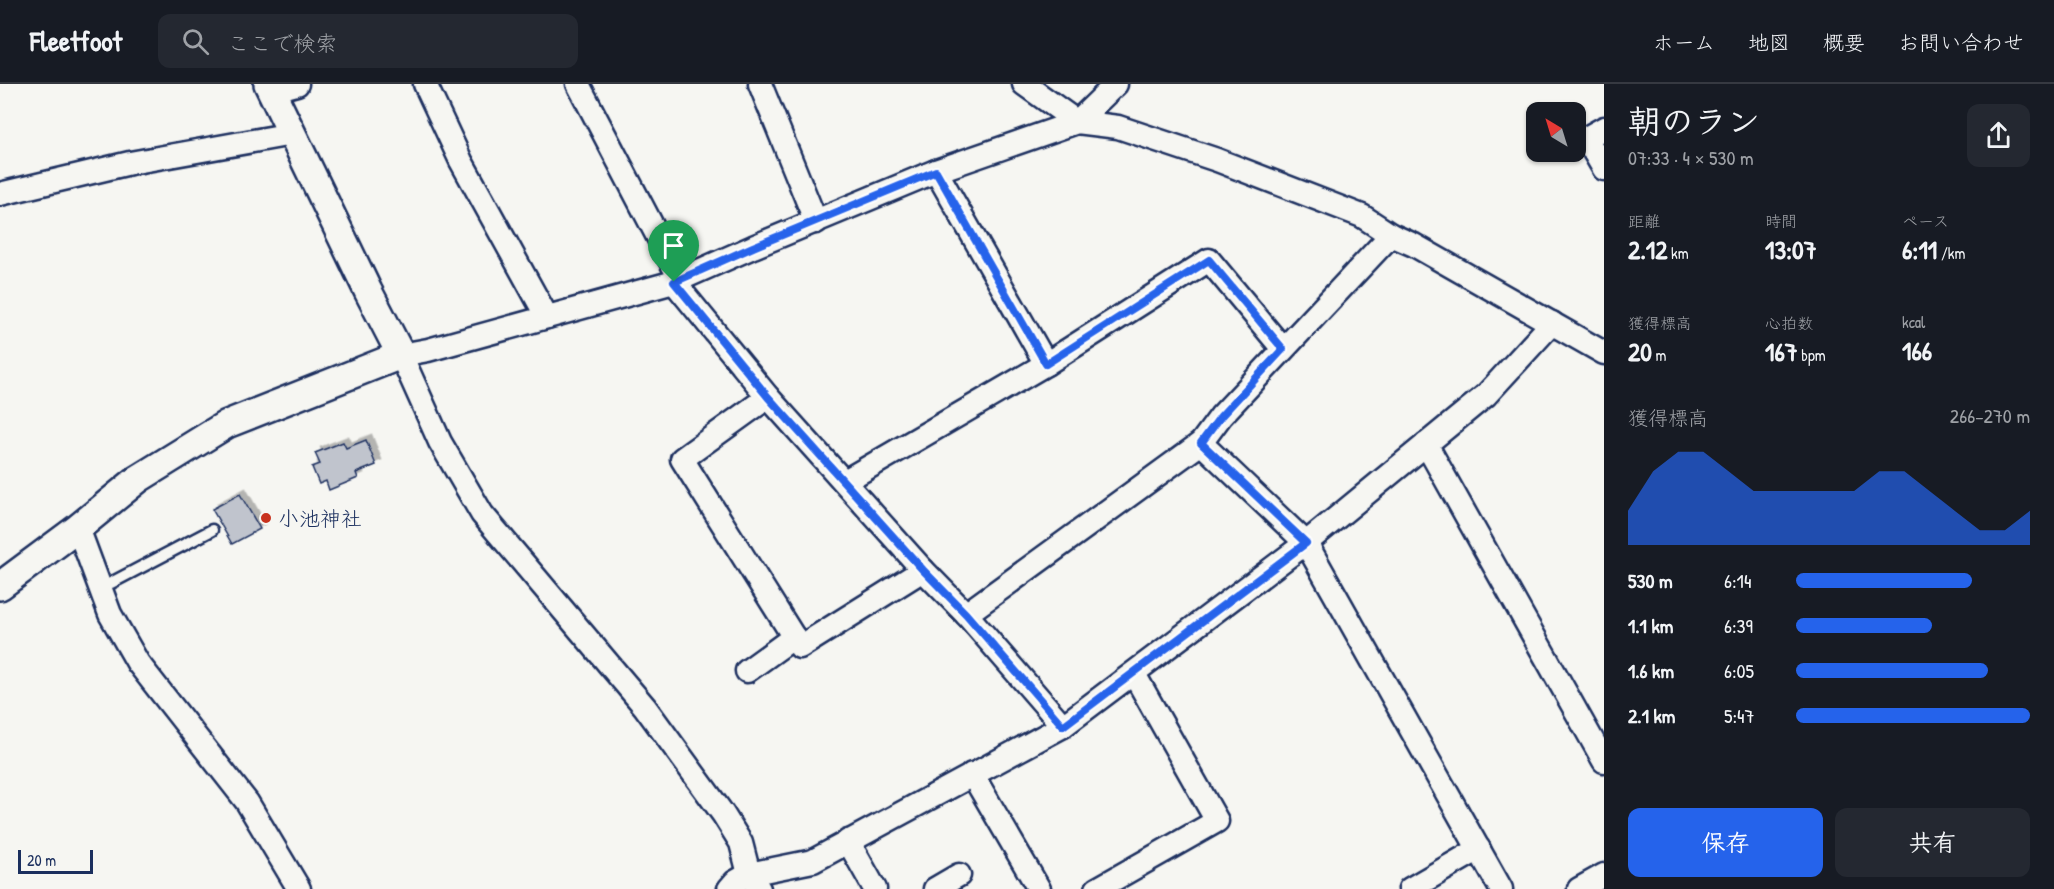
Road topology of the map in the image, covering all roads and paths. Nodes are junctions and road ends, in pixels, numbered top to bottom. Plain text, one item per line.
1 (297, 84) edge
2 (425, 84) edge
3 (579, 84) edge
4 (760, 84) edge
5 (1024, 84) edge
6 (1116, 84) edge
7 (269, 87) edge
8 (1077, 122) junction
9 (1604, 128) edge
10 (292, 134) junction
11 (1604, 169) edge
12 (936, 171) junction
13 (0, 194) edge
14 (816, 222) junction
15 (1391, 235) junction
16 (677, 281) junction
17 (547, 317) junction
18 (1552, 324) junction
19 (1283, 349) junction
20 (1604, 353) edge
21 (401, 355) junction
22 (1046, 364) junction
23 (768, 397) junction
24 (1201, 443) junction
25 (1426, 444) junction
26 (844, 481) junction
27 (78, 528) junction
28 (212, 530) dead end
29 (1306, 543) junction
30 (923, 570) junction
31 (0, 586) edge
32 (100, 586) junction
33 (966, 614) junction
34 (794, 637) junction
35 (747, 672) dead end
36 (1134, 674) junction
37 (1063, 726) junction
38 (1604, 761) edge
39 (972, 774) junction
40 (848, 841) junction
41 (1479, 849) junction
42 (1604, 874) edge
43 (959, 875) dead end
44 (754, 882) edge
45 (299, 889) edge
46 (729, 889) edge
47 (875, 889) edge
48 (935, 889) edge
49 (1039, 889) edge
50 (1097, 889) edge
51 (1410, 889) edge
52 (1501, 889) edge
53 (1580, 889) edge

1 - 7 street
2 - 17 street
3 - 16 street
4 - 14 street
5 - 8 street
6 - 8 street
7 - 10 street
8 - 12 street
8 - 15 street
9 - 11 street
10 - 13 street
10 - 21 street
12 - 14 street
12 - 22 street
14 - 16 street
15 - 18 street
15 - 19 street
16 - 17 street
16 - 23 street
17 - 21 street
18 - 20 street
18 - 25 street
19 - 22 street
19 - 24 street
21 - 27 street
21 - 44 street
22 - 26 street
23 - 26 street
23 - 34 street
24 - 29 street
24 - 33 street
25 - 29 street
25 - 38 street
26 - 30 street
27 - 31 street
27 - 32 street
28 - 32 lane
29 - 36 street
29 - 41 street
30 - 33 street
30 - 34 street
32 - 45 street
33 - 37 street
34 - 35 street
36 - 37 street
36 - 50 street
37 - 39 street
39 - 40 street
39 - 49 street
40 - 44 street
40 - 47 street
41 - 51 street
41 - 52 street
42 - 53 street
43 - 48 street
44 - 46 street

